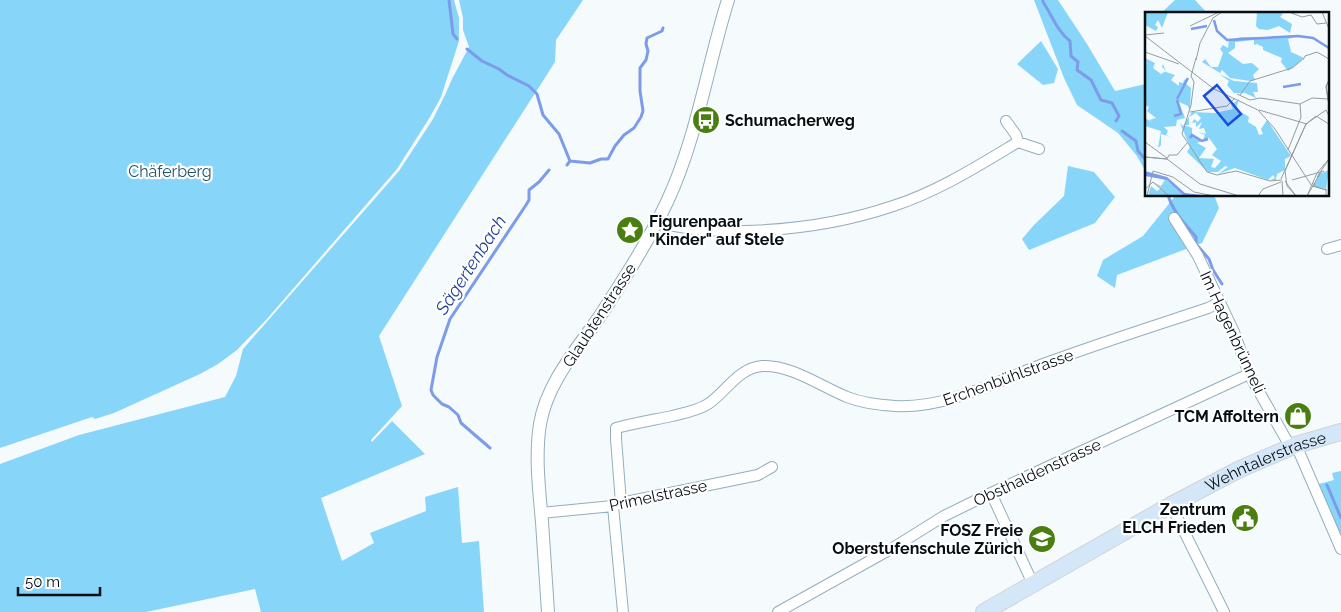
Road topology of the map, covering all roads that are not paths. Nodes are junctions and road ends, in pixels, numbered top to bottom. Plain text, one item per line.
1 (728, 0) edge
2 (1006, 120) dead end
3 (1018, 142) junction
4 (1039, 149) dead end
5 (1174, 218) dead end
6 (657, 222) junction
7 (1341, 245) edge
8 (1327, 249) dead end
9 (1220, 302) junction
10 (1249, 374) junction
11 (1341, 432) edge
12 (1294, 446) junction
13 (772, 467) dead end
14 (991, 493) junction
15 (617, 504) junction
16 (1171, 505) junction
17 (541, 514) junction
18 (1341, 549) edge
19 (1033, 584) junction
20 (548, 612) edge
21 (623, 612) edge
22 (778, 612) edge
23 (984, 612) edge
24 (1224, 612) edge

1 - 6 street, Glaubtenstrasse
2 - 3 street
3 - 4 street
3 - 6 street
5 - 9 street, Im Hagenbrünneli
6 - 17 street, Glaubtenstrasse
7 - 8 street
9 - 10 street, Im Hagenbrünneli
9 - 15 street, Erchenbühlstrasse
10 - 12 street, Im Hagenbrünneli
10 - 14 street, Obsthaldenstrasse
11 - 12 main road, Wehntalerstrasse
12 - 16 main road, Wehntalerstrasse
12 - 18 street, Im Hagenbrünneli
13 - 15 street, Primelstrasse
14 - 19 street
14 - 22 street, Obsthaldenstrasse
15 - 17 street, Primelstrasse
15 - 21 street
16 - 19 main road, Wehntalerstrasse
16 - 24 street
17 - 20 street, Glaubtenstrasse
19 - 23 main road, Wehntalerstrasse

